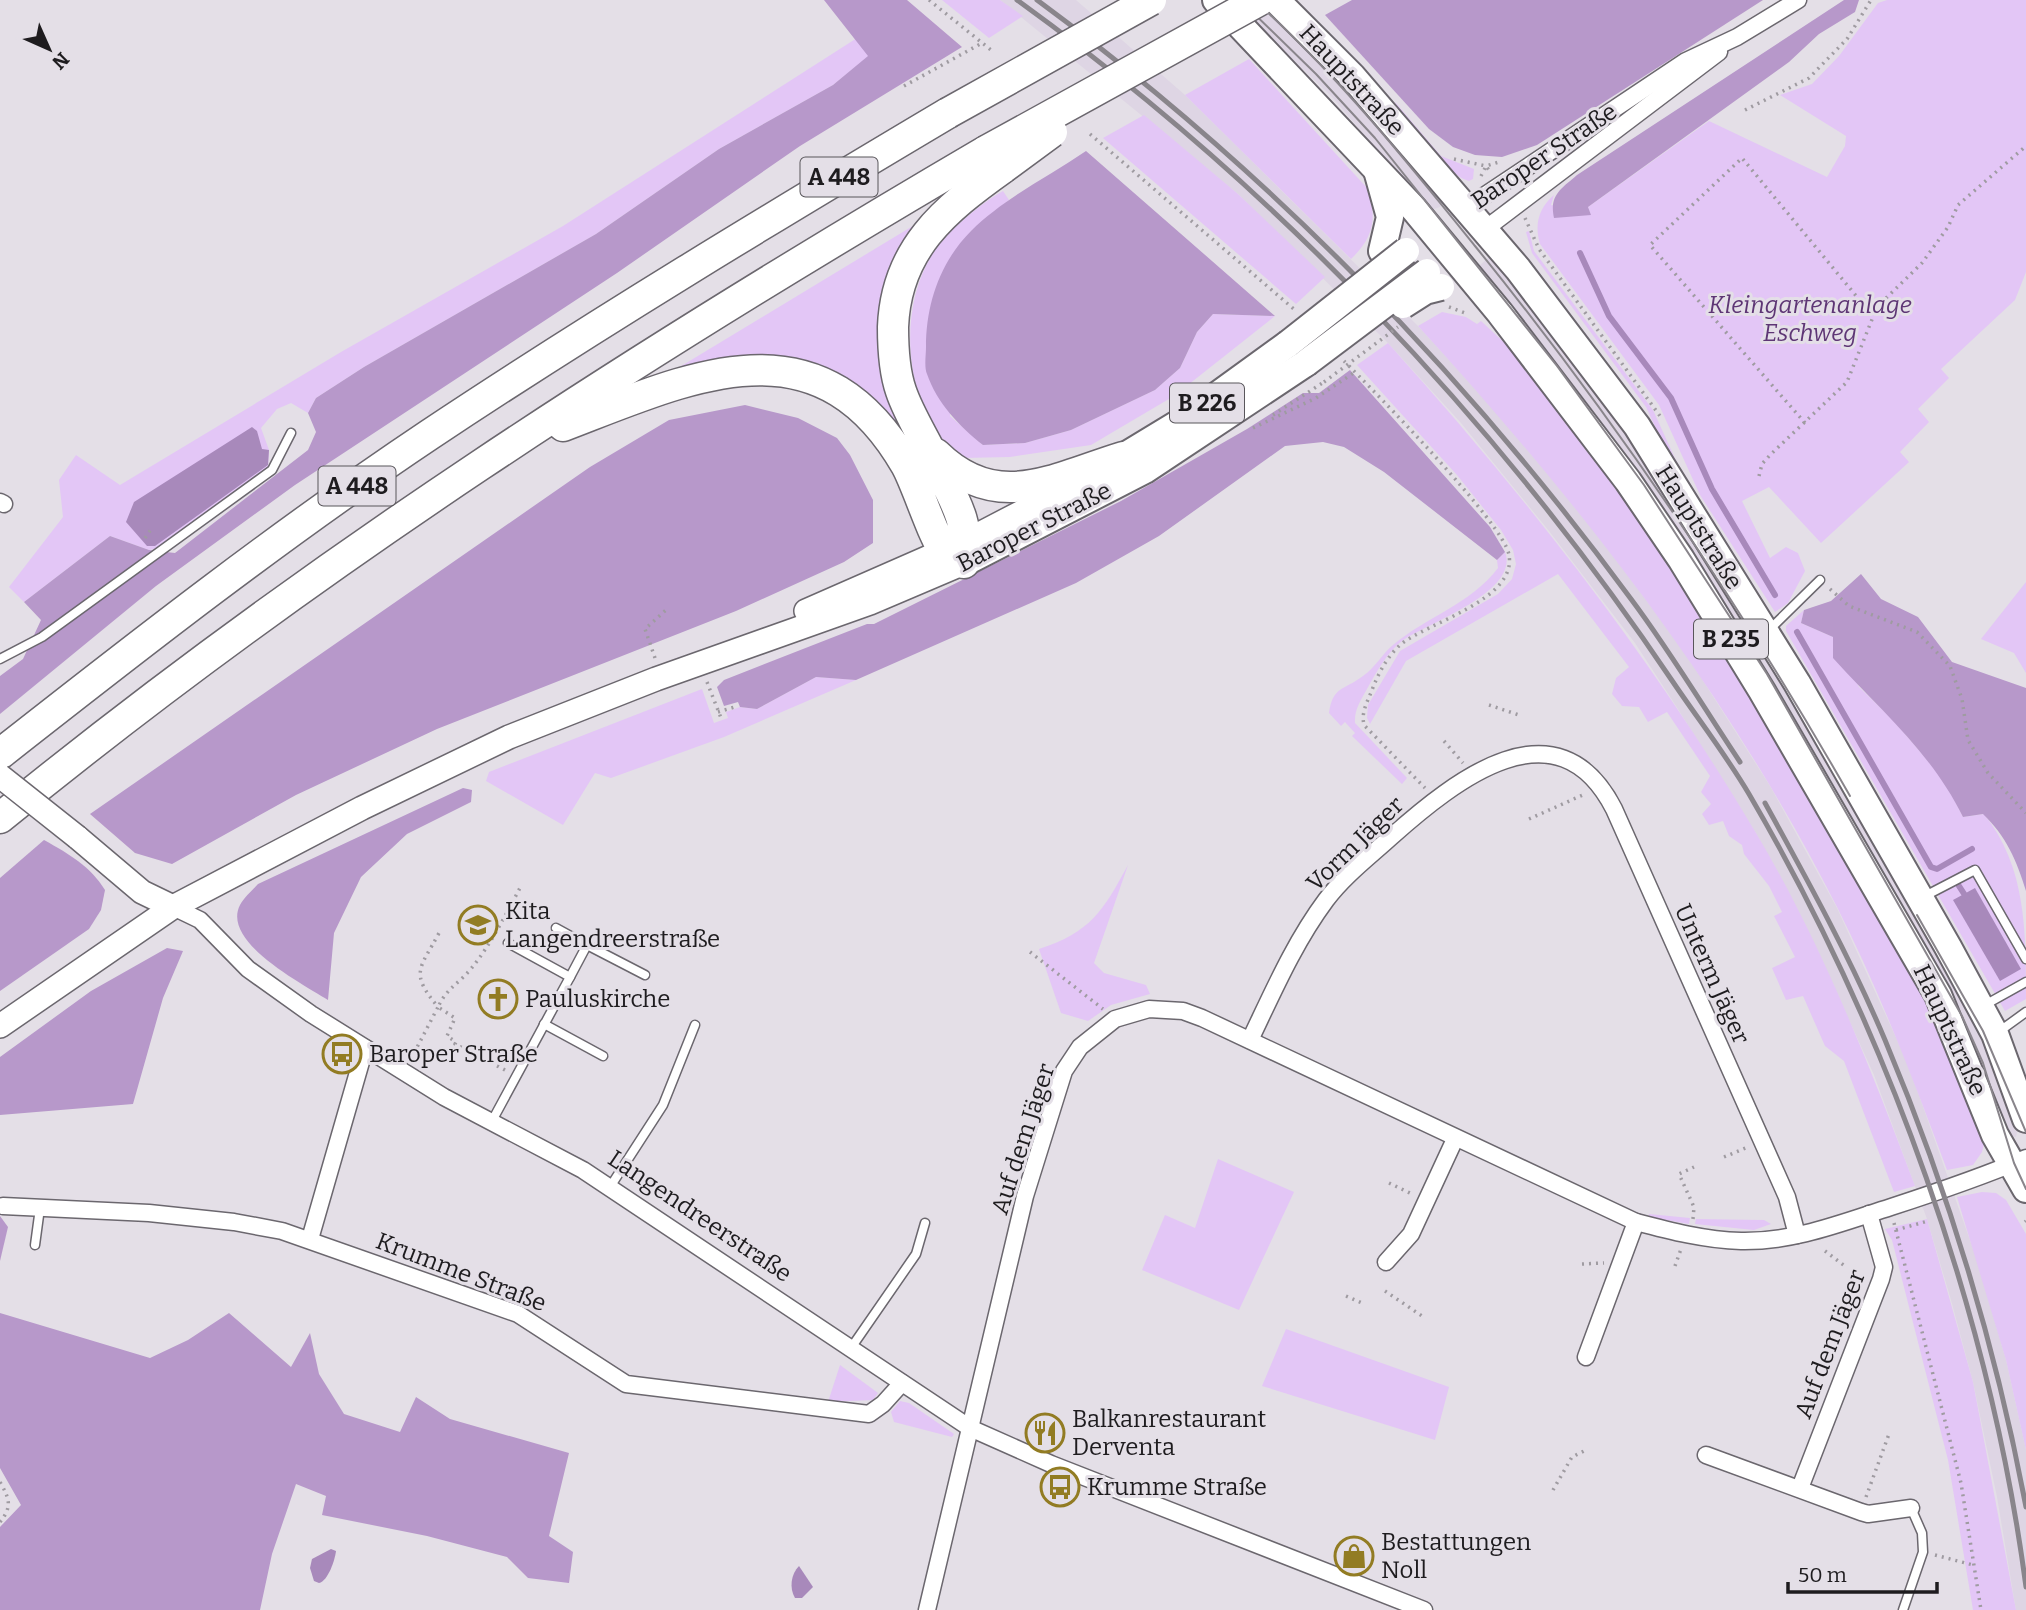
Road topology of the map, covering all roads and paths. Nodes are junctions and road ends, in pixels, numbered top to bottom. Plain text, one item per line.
1 (929, 0) edge
2 (1151, 0) edge
3 (1216, 0) edge
4 (1260, 0) edge
5 (1276, 0) edge
6 (1798, 0) edge
7 (1871, 0) edge
8 (1737, 37) junction
9 (982, 43) junction
10 (991, 50) dead end
11 (904, 86) dead end
12 (1745, 110) dead end
13 (1090, 134) dead end
14 (2026, 146) edge
15 (994, 159) junction
16 (1375, 166) junction
17 (1466, 208) junction
18 (1484, 230) junction
19 (1433, 231) junction
20 (1397, 241) junction
21 (1451, 254) junction
22 (1436, 288) junction
23 (1289, 304) dead end
24 (1465, 313) dead end
25 (1500, 313) junction
26 (1872, 315) junction
27 (1402, 325) dead end
28 (1297, 353) junction
29 (1316, 398) dead end
30 (1805, 423) junction
31 (1251, 429) dead end
32 (291, 433) dead end
33 (928, 446) junction
34 (503, 448) junction
35 (1123, 457) junction
36 (1759, 476) dead end
37 (152, 528) dead end
38 (145, 538) dead end
39 (958, 552) junction
40 (1820, 580) joint
41 (666, 610) dead end
42 (1766, 633) junction
43 (0, 659) edge
44 (700, 663) junction
45 (659, 677) junction
46 (1489, 705) dead end
47 (738, 706) dead end
48 (718, 712) junction
49 (1522, 716) dead end
50 (721, 718) dead end
51 (1444, 741) dead end
52 (0, 754) edge
53 (1554, 756) joint
54 (1474, 775) junction
55 (0, 776) edge
56 (1601, 787) junction
57 (1437, 800) junction
58 (2026, 813) edge
59 (0, 818) edge
60 (1529, 819) dead end
61 (520, 888) dead end
62 (1920, 898) junction
63 (173, 907) junction
64 (556, 928) dead end
65 (439, 933) dead end
66 (508, 943) dead end
67 (587, 944) junction
68 (1030, 952) dead end
69 (2026, 959) edge
70 (645, 975) dead end
71 (570, 977) junction
72 (2026, 982) edge
73 (438, 1007) junction
74 (1980, 1008) junction
75 (2026, 1012) edge
76 (1115, 1018) junction
77 (544, 1024) junction
78 (695, 1025) dead end
79 (0, 1026) edge
80 (1995, 1034) junction
81 (1250, 1040) junction
82 (365, 1048) junction
83 (603, 1056) dead end
84 (403, 1073) junction
85 (516, 1076) junction
86 (2026, 1119) edge
87 (492, 1122) junction
88 (1455, 1139) junction
89 (1762, 1141) junction
90 (1724, 1157) dead end
91 (2019, 1161) edge
92 (1694, 1167) dead end
93 (1389, 1182) dead end
94 (610, 1187) junction
95 (2026, 1189) edge
96 (1413, 1194) dead end
97 (3, 1206) dead end
98 (1890, 1207) junction
99 (40, 1208) junction
100 (1869, 1214) junction
101 (1693, 1216) dead end
102 (1928, 1221) dead end
103 (1636, 1222) junction
104 (925, 1223) dead end
105 (1896, 1230) junction
106 (1797, 1235) junction
107 (310, 1239) junction
108 (35, 1245) dead end
109 (1825, 1251) dead end
110 (1680, 1252) dead end
111 (1386, 1262) dead end
112 (1675, 1266) dead end
113 (1846, 1267) dead end
114 (1385, 1291) dead end
115 (1346, 1296) dead end
116 (1362, 1303) dead end
117 (1425, 1318) dead end
118 (851, 1348) junction
119 (1586, 1357) dead end
120 (902, 1383) junction
121 (970, 1428) junction
122 (1889, 1434) dead end
123 (1588, 1449) dead end
124 (1706, 1455) dead end
125 (0, 1482) edge
126 (1800, 1488) junction
127 (1553, 1490) dead end
128 (1911, 1508) joint
129 (1861, 1512) junction
130 (0, 1522) edge
131 (1923, 1552) junction
132 (1973, 1565) junction
133 (1396, 1605) edge
134 (927, 1610) edge
135 (1424, 1610) edge
136 (1903, 1610) edge
137 (1981, 1610) edge

1 - 9 path
2 - 52 highway, A 448, bridge
3 - 16 main road, Hauptstraße
4 - 15 highway, A 448, bridge
5 - 17 main road, Hauptstraße
6 - 8 street, Baroper Straße
7 - 12 path
8 - 17 street, Baroper Straße
8 - 18 street, Baroper Straße
9 - 10 path
9 - 11 path
13 - 23 path
14 - 26 path
15 - 33 highway
15 - 34 highway, A 448
16 - 19 main road, Hauptstraße
16 - 20 main road
17 - 18 main road, Hauptstraße
17 - 19 main road, Baroper Straße / B 226
18 - 21 main road, Baroper Straße / B 226
18 - 42 main road, Hauptstraße / B 235
19 - 20 main road, Baroper Straße / B 226
19 - 21 main road, Hauptstraße / B 235
20 - 28 main road, Baroper Straße / B 226, bridge
21 - 22 main road, Baroper Straße / B 226
21 - 25 main road, Hauptstraße / B 235
22 - 24 path, bridge
22 - 25 main road, Hauptstraße
22 - 28 main road, Baroper Straße / B 226, bridge
25 - 91 main road, Hauptstraße / B 235
26 - 30 path
26 - 30 path
27 - 31 path, bridge
28 - 35 main road, Baroper Straße / B 226
28 - 39 main road, Baroper Straße / B 226
29 - 57 path
30 - 36 path
32 - 43 lane
33 - 35 highway
33 - 39 highway
34 - 39 highway
34 - 59 highway, A 448
35 - 39 main road, Baroper Straße / B 226
37 - 38 path
39 - 44 main road, Baroper Straße
39 - 45 main road, Baroper Straße
40 - 42 lane
40 - 58 path
41 - 45 path
42 - 62 main road, Hauptstraße / B 235
44 - 45 main road, Baroper Straße
44 - 48 path
45 - 63 main road, Baroper Straße
46 - 49 path
47 - 48 path
48 - 50 path
51 - 54 path
53 - 54 street, Vorm Jäger
53 - 56 street, Unterm Jäger
54 - 57 street, Vorm Jäger
55 - 63 main road, Langendreerstraße, bridge
56 - 60 path
56 - 89 street, Unterm Jäger
57 - 81 street, Vorm Jäger
61 - 73 path
62 - 69 lane
62 - 74 main road, Hauptstraße / B 235
63 - 79 main road, Baroper Straße
63 - 82 street, Langendreerstraße
64 - 67 lane
65 - 73 path
66 - 71 lane
67 - 70 lane
67 - 71 lane
68 - 76 path
71 - 77 lane
72 - 74 lane
73 - 84 path
73 - 85 path
74 - 80 main road, Hauptstraße / B 235
75 - 80 lane
76 - 81 street, Auf dem Jäger
76 - 121 street, Auf dem Jäger
77 - 83 lane
77 - 85 lane
78 - 94 lane
80 - 86 main road, Hauptstraße / B 235
81 - 88 street, Auf dem Jäger
82 - 84 street, Langendreerstraße
82 - 107 street
84 - 87 street, Langendreerstraße
85 - 87 lane
87 - 94 street, Langendreerstraße
88 - 103 street, Auf dem Jäger
88 - 111 street
89 - 90 path
89 - 106 street, Unterm Jäger
91 - 95 main road, Hauptstraße / B 235
91 - 98 street, Auf dem Jäger
92 - 101 path
93 - 96 path
94 - 118 street, Langendreerstraße
97 - 99 street, Krumme Straße
98 - 100 street, Auf dem Jäger
98 - 105 path
99 - 107 street, Krumme Straße
99 - 108 lane
100 - 106 street, Auf dem Jäger
100 - 126 street, Auf dem Jäger
102 - 105 path
103 - 106 street, Auf dem Jäger
103 - 119 street
104 - 118 lane
105 - 132 path
107 - 120 street, Krumme Straße
109 - 113 path
110 - 112 path
114 - 117 path
115 - 116 path
118 - 120 street, Langendreerstraße
120 - 121 street, Langendreerstraße
121 - 133 street, Langendreerstraße
121 - 134 street, Auf dem Jäger
122 - 129 path
123 - 127 path
124 - 126 street
125 - 130 path
126 - 129 street
128 - 129 street
128 - 131 lane
131 - 132 path
131 - 136 lane
132 - 137 path
133 - 135 street, Langendreerstraße

